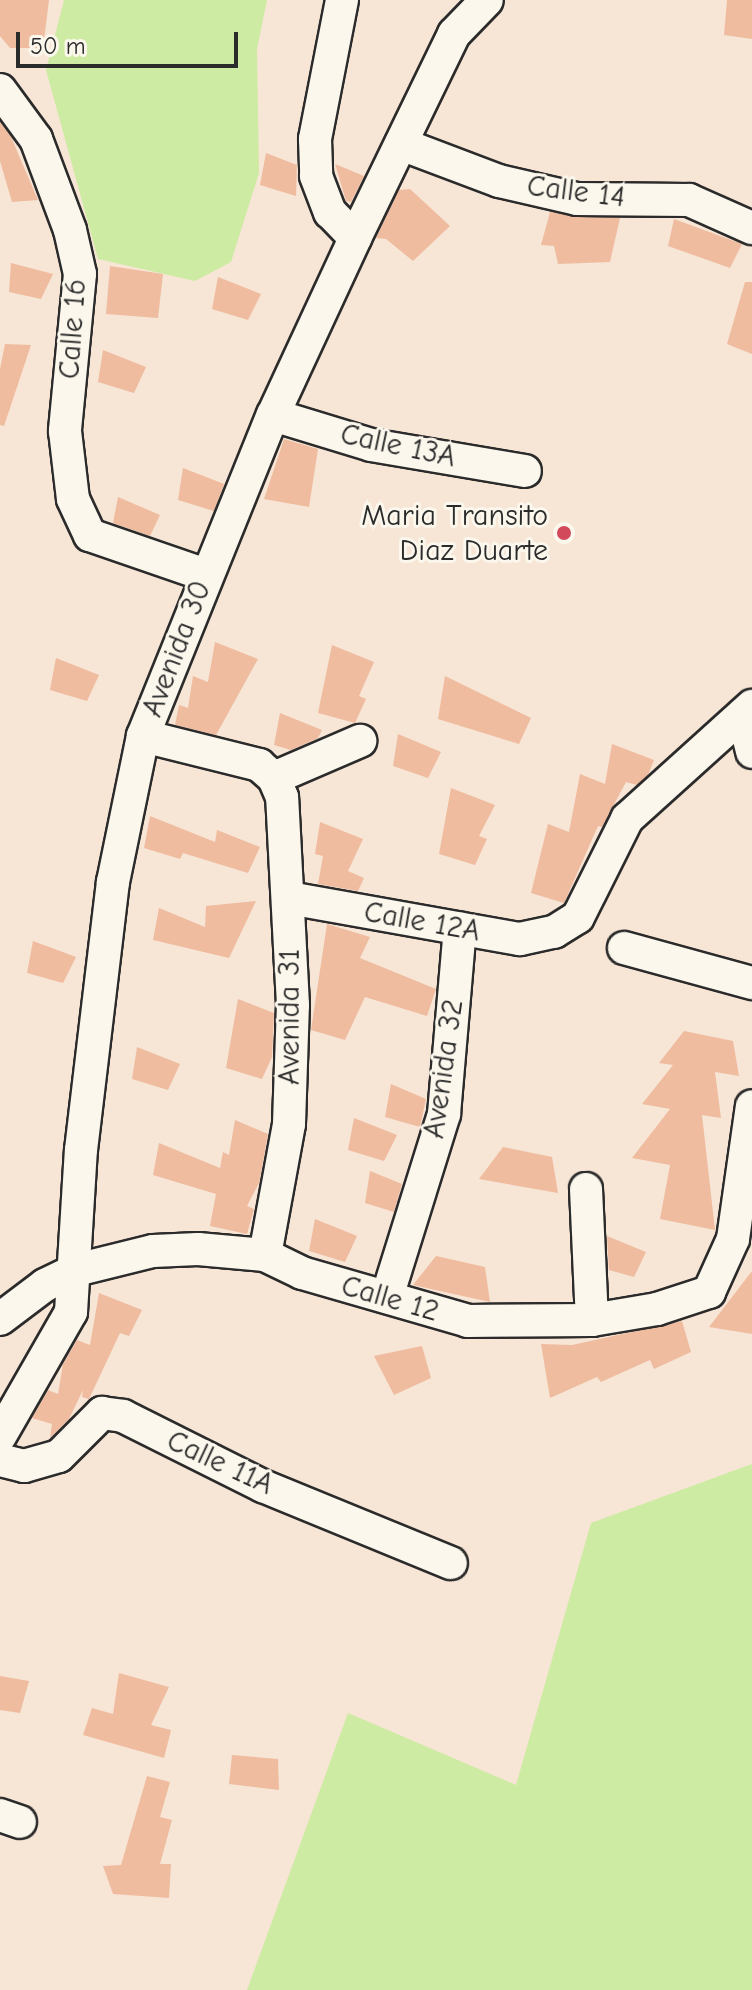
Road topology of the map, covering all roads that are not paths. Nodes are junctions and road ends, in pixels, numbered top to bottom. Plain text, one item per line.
1 (342, 0) edge
2 (487, 0) edge
3 (0, 90) edge
4 (401, 144) junction
5 (752, 228) edge
6 (355, 238) junction
7 (273, 415) junction
8 (525, 471) dead end
9 (206, 575) junction
10 (748, 710) edge
11 (143, 736) junction
12 (360, 741) dead end
13 (752, 752) edge
14 (274, 778) junction
15 (289, 898) junction
16 (460, 929) junction
17 (624, 948) dead end
18 (752, 983) edge
19 (752, 1106) edge
20 (586, 1189) dead end
21 (265, 1255) junction
22 (76, 1270) junction
23 (387, 1297) junction
24 (0, 1319) edge
25 (592, 1320) junction
26 (0, 1436) edge
27 (0, 1460) edge
28 (451, 1563) dead end

1 - 6 street
2 - 4 street, Avenida 30
3 - 9 street, Calle 16
4 - 5 street, Calle 14
4 - 6 street, Avenida 30
6 - 7 street, Avenida 30
7 - 8 street, Calle 13A
7 - 9 street, Avenida 30
9 - 11 street, Avenida 30
10 - 13 street
10 - 16 street, Calle 12A
11 - 14 street
11 - 22 street, Avenida 30
12 - 14 street
14 - 15 street, Avenida 31
15 - 16 street, Calle 12A
15 - 21 street, Avenida 31
16 - 23 street, Avenida 32
17 - 18 street
19 - 25 street, Calle 12
20 - 25 street
21 - 22 street, Calle 12
21 - 23 street, Calle 12
22 - 24 street
22 - 26 street, Avenida 30
23 - 25 street, Calle 12
27 - 28 street, Calle 11A

